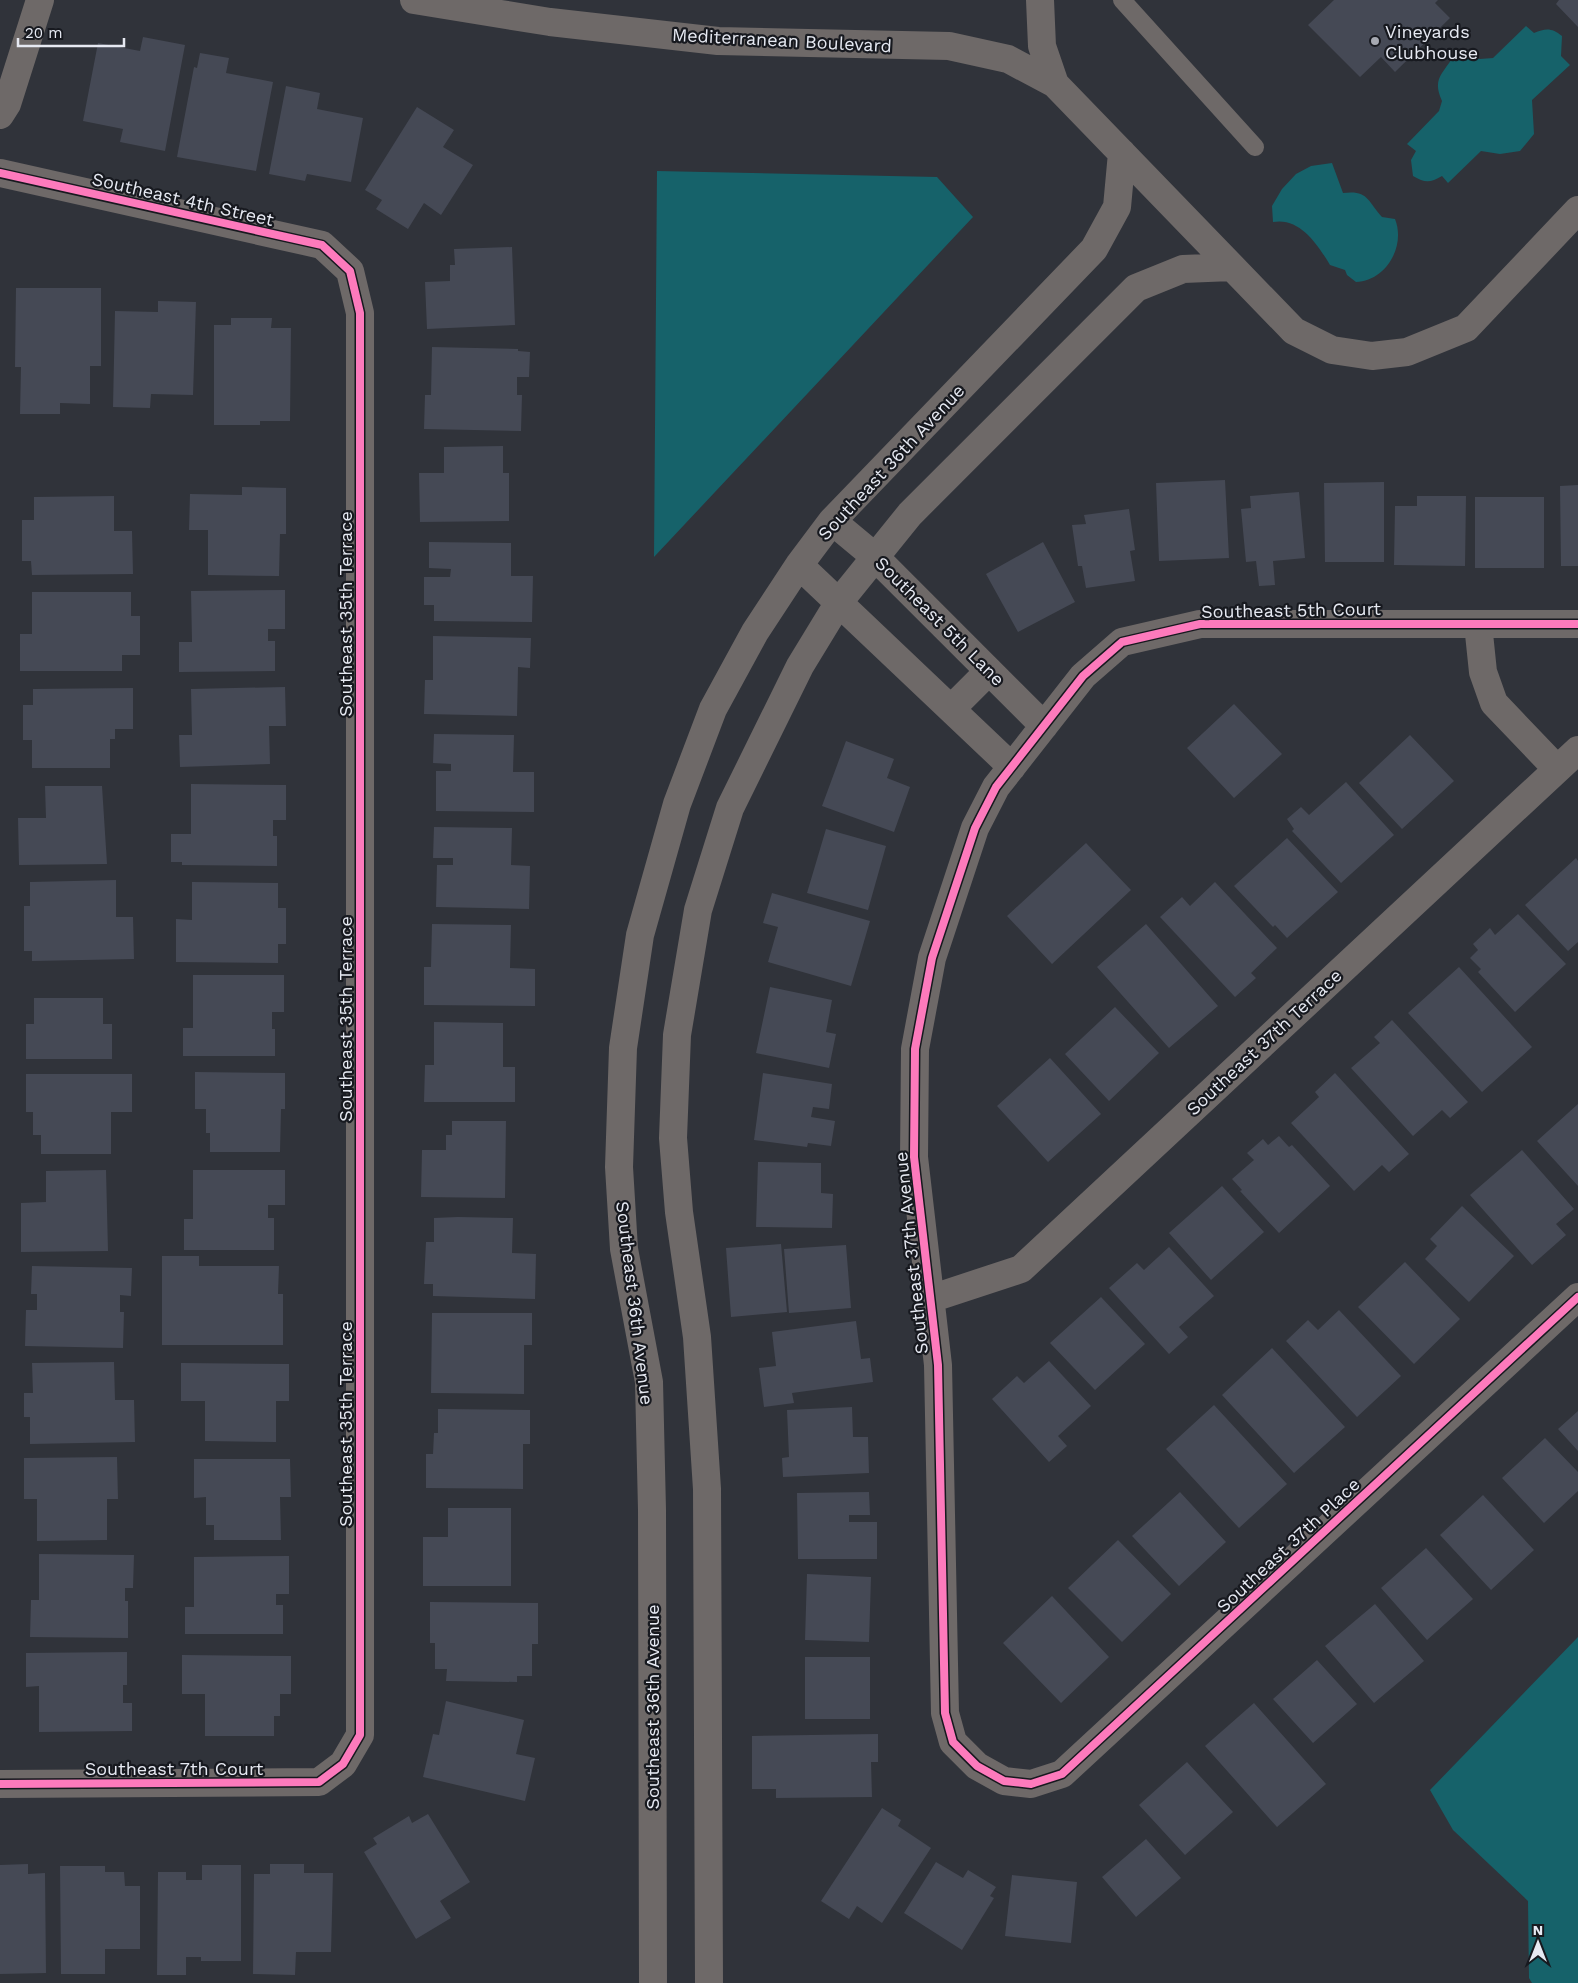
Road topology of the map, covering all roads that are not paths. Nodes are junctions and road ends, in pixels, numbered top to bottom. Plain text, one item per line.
1 (40, 0) edge
2 (414, 0) edge
3 (1040, 0) edge
4 (1122, 0) edge
5 (1055, 84) junction
6 (0, 115) edge
7 (1255, 147) dead end
8 (1122, 153) junction
9 (0, 173) edge
10 (1578, 210) edge
11 (1232, 267) junction
12 (350, 271) joint
13 (832, 521) junction
14 (874, 556) junction
15 (799, 565) junction
16 (839, 602) junction
17 (1478, 624) junction
18 (1578, 624) edge
19 (989, 671) junction
20 (952, 708) junction
21 (1044, 726) junction
22 (1578, 750) edge
23 (1012, 767) junction
24 (1557, 769) junction
25 (1578, 1297) edge
26 (930, 1298) junction
27 (343, 1764) joint
28 (1004, 1781) joint
29 (0, 1784) edge
30 (653, 1983) edge
31 (709, 1983) edge

1 - 6 street
2 - 5 street, Mediterranean Boulevard
3 - 5 street
4 - 7 lane
5 - 8 street
8 - 11 street
8 - 13 street, Southeast 36th Avenue
9 - 12 street, Southeast 4th Street
10 - 11 street
11 - 14 street
12 - 27 street, Southeast 35th Terrace
13 - 14 street, Southeast 5th Lane
13 - 15 street, Southeast 36th Avenue
14 - 16 street
14 - 19 street, Southeast 5th Lane
15 - 16 street
15 - 30 street, Southeast 36th Avenue
16 - 20 street
16 - 31 street
17 - 18 street, Southeast 5th Court
17 - 21 street, Southeast 5th Court
17 - 24 street
19 - 20 street
19 - 21 street, Southeast 5th Lane
20 - 23 street
21 - 23 street, Southeast 37th Avenue
22 - 24 street, Southeast 37th Terrace
23 - 26 street, Southeast 37th Avenue
24 - 26 street, Southeast 37th Terrace
25 - 28 street, Southeast 37th Place
26 - 28 street, Southeast 37th Avenue
27 - 29 street, Southeast 7th Court

